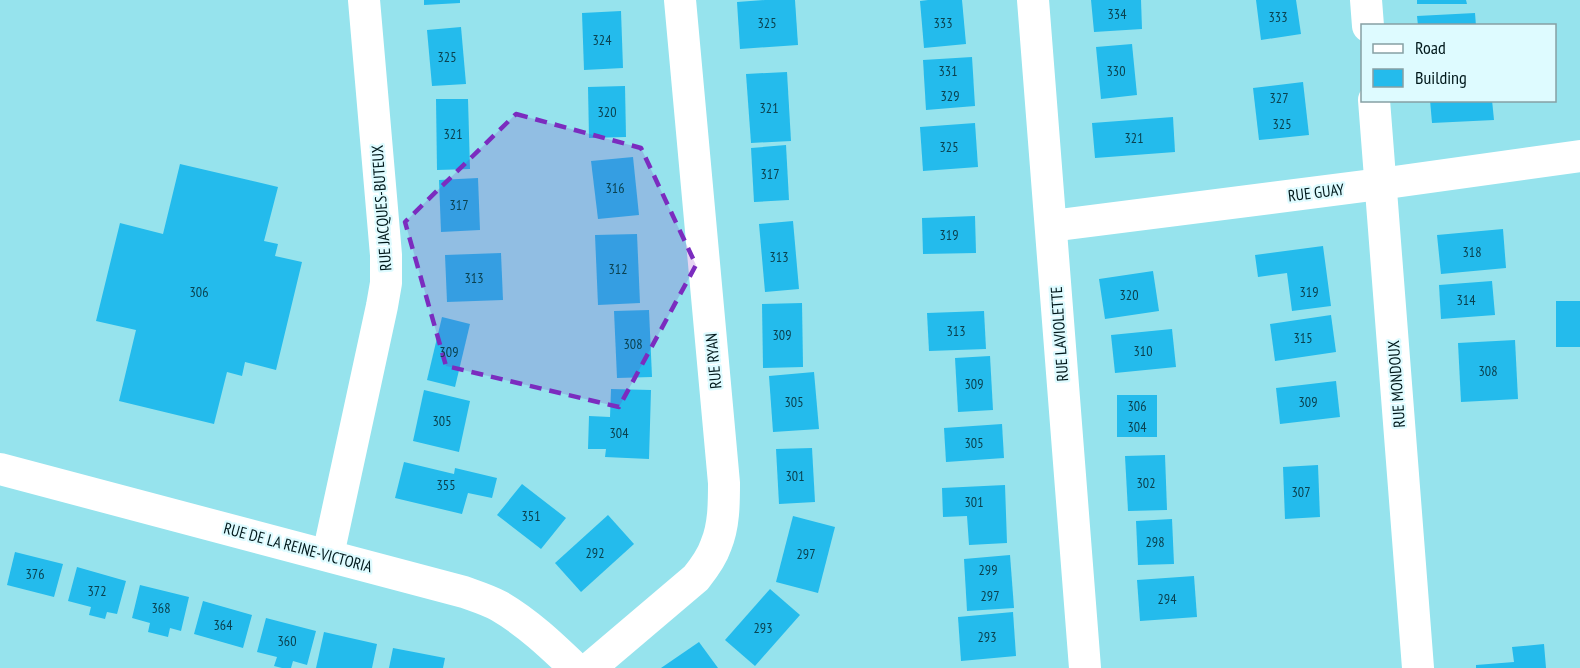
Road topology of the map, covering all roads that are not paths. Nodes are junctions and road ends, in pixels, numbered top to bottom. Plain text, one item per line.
1 (364, 0) edge
2 (680, 0) edge
3 (1033, 0) edge
4 (1366, 0) edge
5 (1368, 24) edge
6 (1374, 102) edge
7 (1580, 156) edge
8 (1380, 184) junction
9 (1051, 226) junction
10 (0, 470) edge
11 (328, 555) junction
12 (575, 668) edge
13 (590, 668) edge
14 (1085, 668) edge
15 (1418, 668) edge

1 - 11 street, RUE JACQUES-BUTEUX
2 - 13 street, RUE RYAN
3 - 9 street, RUE LAVIOLETTE
4 - 5 street
6 - 8 street, RUE MONDOUX
7 - 8 street, RUE GUAY
8 - 9 street, RUE GUAY
8 - 15 street, RUE MONDOUX
9 - 14 street, RUE LAVIOLETTE
10 - 11 street, RUE DE LA REINE-VICTORIA
11 - 12 street, RUE DE LA REINE-VICTORIA

